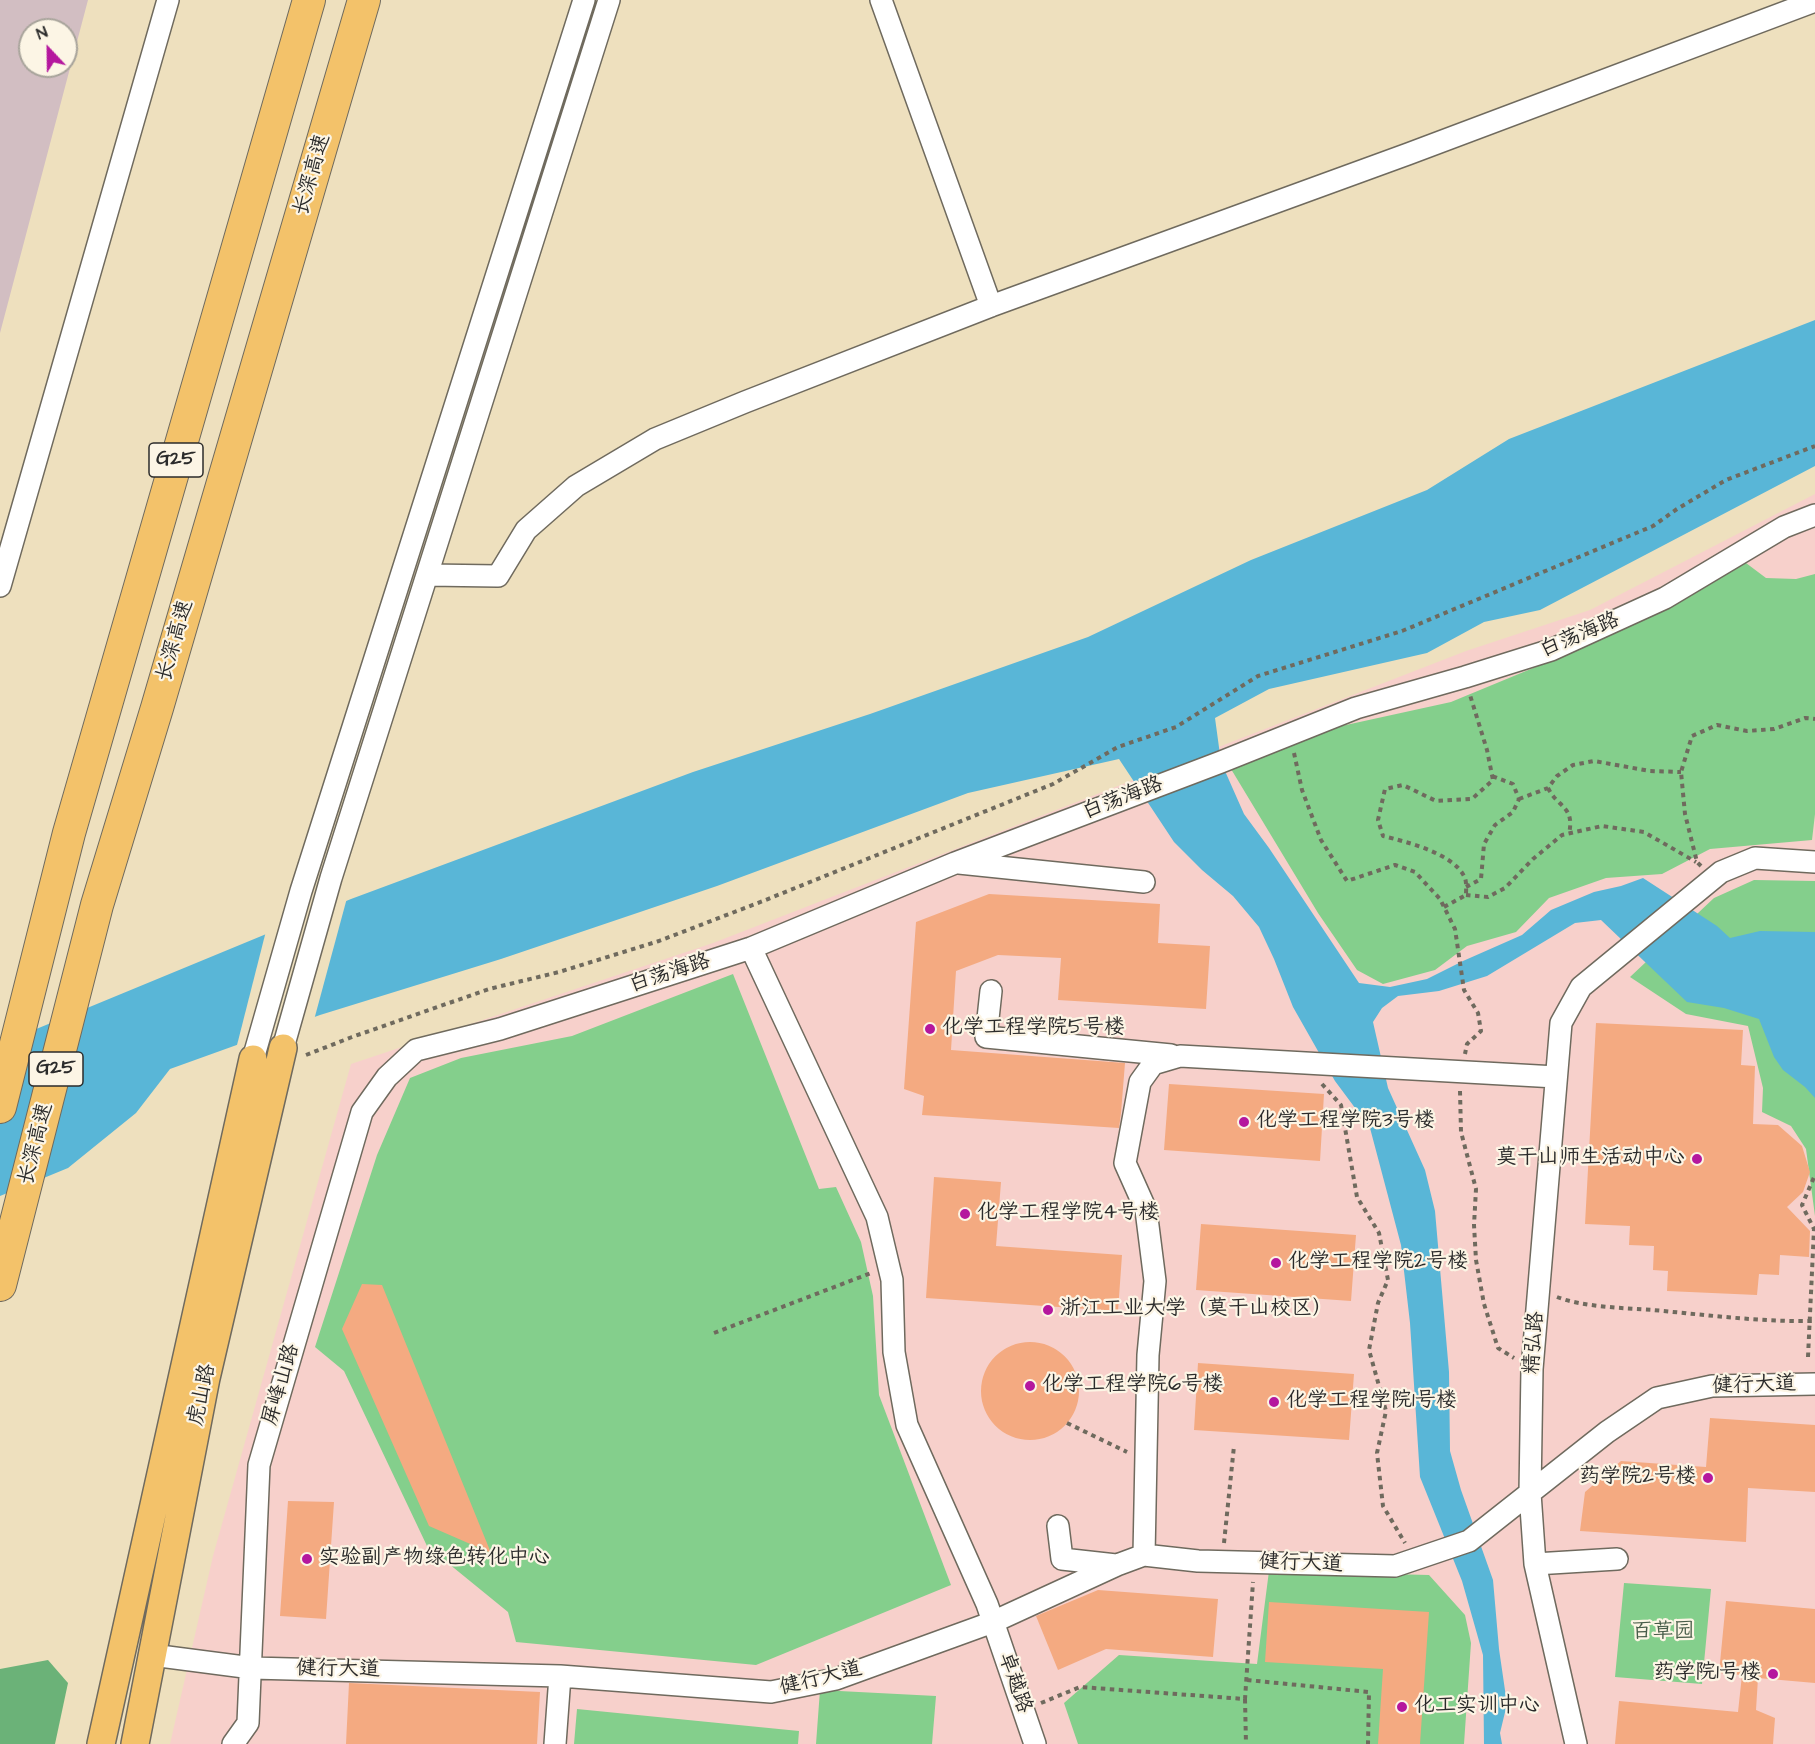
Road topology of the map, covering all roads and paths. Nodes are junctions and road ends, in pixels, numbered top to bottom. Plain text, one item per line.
1 (168, 0) edge
2 (309, 0) edge
3 (363, 0) edge
4 (584, 0) edge
5 (609, 0) edge
6 (881, 0) edge
7 (1815, 1) edge
8 (990, 306) junction
9 (1815, 446) edge
10 (1815, 515) edge
11 (428, 575) junction
12 (0, 586) edge
13 (1465, 677) junction
14 (1815, 719) edge
15 (1286, 736) junction
16 (1681, 772) junction
17 (1492, 776) junction
18 (1548, 788) junction
19 (1519, 799) junction
20 (1569, 834) junction
21 (1697, 862) junction
22 (1815, 862) edge
23 (955, 863) junction
24 (1144, 882) dead end
25 (1705, 885) junction
26 (1466, 887) junction
27 (1466, 895) junction
28 (1444, 907) junction
29 (751, 948) junction
30 (991, 991) dead end
31 (416, 1050) joint
32 (294, 1052) junction
33 (1180, 1056) junction
34 (253, 1059) joint
35 (1303, 1063) junction
36 (1460, 1071) junction
37 (1556, 1077) junction
38 (0, 1107) edge
39 (1815, 1175) edge
40 (889, 1266) junction
41 (0, 1285) edge
42 (1539, 1290) junction
43 (1809, 1321) junction
44 (1815, 1321) edge
45 (714, 1333) dead end
46 (1808, 1357) dead end
47 (1533, 1369) junction
48 (1815, 1384) edge
49 (1067, 1423) dead end
50 (1234, 1446) dead end
51 (1146, 1462) junction
52 (1530, 1493) junction
53 (1058, 1526) dead end
54 (1144, 1555) junction
55 (1423, 1556) junction
56 (1617, 1559) dead end
57 (1222, 1562) junction
58 (1254, 1563) junction
59 (1535, 1563) junction
60 (1117, 1565) junction
61 (993, 1622) junction
62 (152, 1655) junction
63 (252, 1668) junction
64 (560, 1676) junction
65 (1246, 1680) junction
66 (1245, 1699) junction
67 (1024, 1710) junction
68 (101, 1744) edge
69 (135, 1744) edge
70 (233, 1744) edge
71 (555, 1744) edge
72 (1035, 1744) edge
73 (1246, 1744) edge
74 (1368, 1744) edge
75 (1576, 1744) edge

1 - 12 street
2 - 38 highway, G25
3 - 41 highway, 长深高速 / G25
4 - 34 street
5 - 11 street
6 - 8 street
7 - 8 street
8 - 11 street
9 - 32 path
10 - 13 street, 白荡海路
11 - 32 street
13 - 15 street, 白荡海路
13 - 17 path
14 - 16 path
15 - 23 street, 白荡海路
15 - 28 path
16 - 18 path
16 - 21 path
17 - 19 path
17 - 26 path
18 - 19 path
18 - 20 path
19 - 26 path
20 - 21 path
20 - 27 path
21 - 25 path
22 - 25 street, 精弘路
23 - 24 street
23 - 29 street, 白荡海路
25 - 37 street, 精弘路
26 - 27 path
27 - 28 path
28 - 36 path
29 - 31 street, 白荡海路
29 - 40 street, 卓越路
30 - 33 street
31 - 63 street, 屏峰山路
32 - 62 main road, 虎山路
33 - 35 street
33 - 51 street
34 - 68 main road, 虎山路
35 - 36 street
35 - 55 path
36 - 37 street
36 - 47 path
37 - 42 street, 精弘路
39 - 43 path
40 - 45 path
40 - 61 street, 卓越路
42 - 43 path
42 - 47 street, 精弘路
43 - 44 path
43 - 46 path
47 - 52 street, 精弘路
48 - 52 street, 健行大道
49 - 51 path
50 - 57 path
51 - 54 street
52 - 55 street, 健行大道
52 - 59 street, 精弘路
53 - 60 street
54 - 57 street, 健行大道
54 - 60 street, 健行大道
55 - 58 street, 健行大道
56 - 59 street
57 - 58 street, 健行大道
58 - 65 path
59 - 75 street, 精弘路
60 - 61 street, 健行大道
61 - 64 street, 健行大道
61 - 67 street, 卓越路
62 - 63 street, 健行大道
62 - 69 main road, 虎山路
63 - 64 street, 健行大道
63 - 70 street, 屏峰山路
64 - 71 street
65 - 66 path
65 - 74 path
66 - 67 path
66 - 73 path
67 - 72 street, 卓越路

